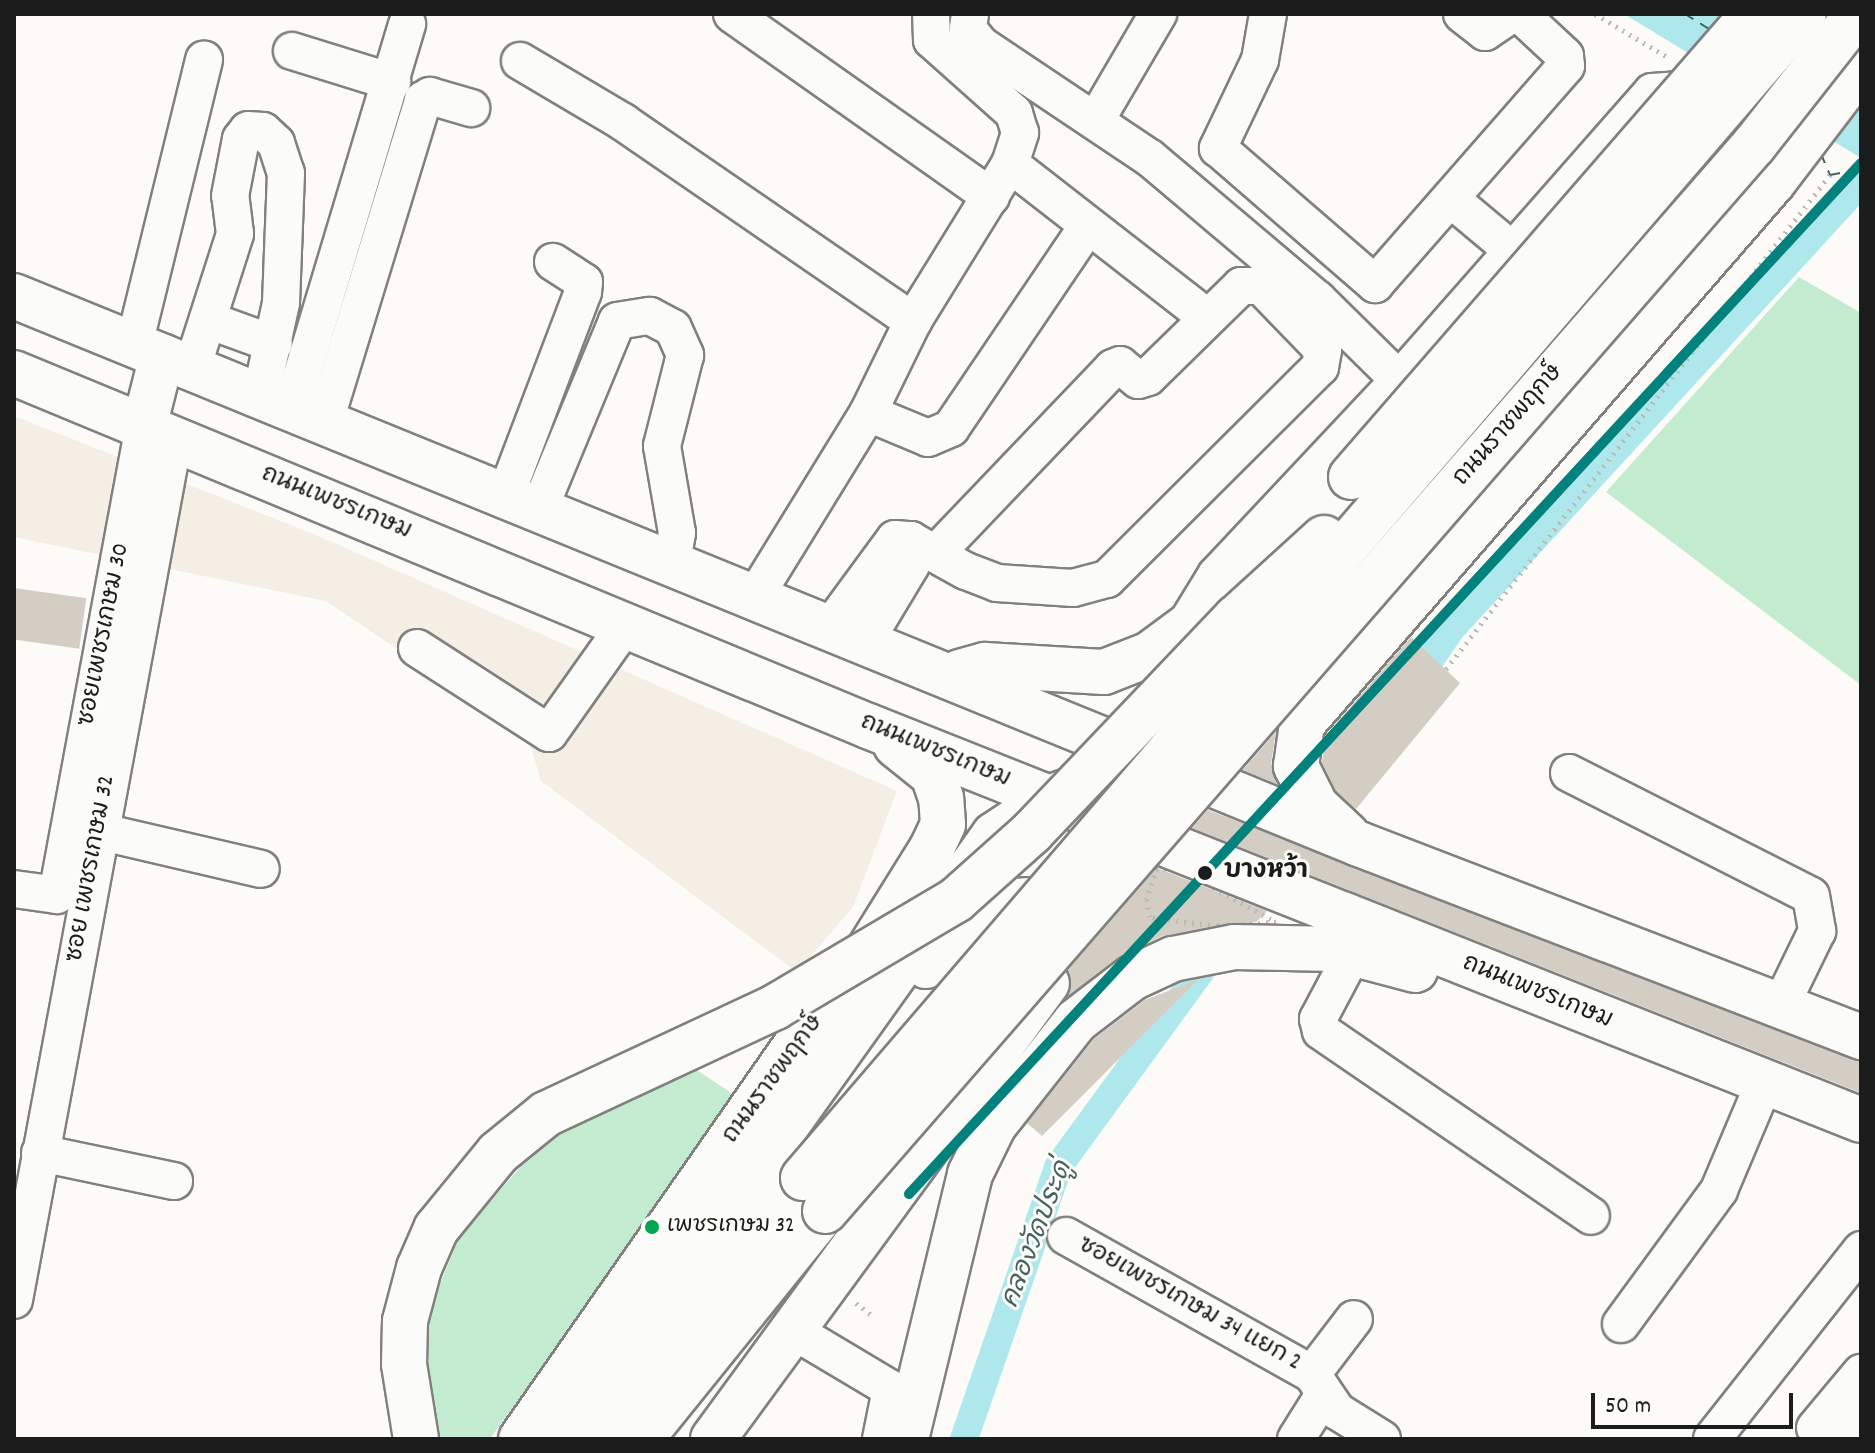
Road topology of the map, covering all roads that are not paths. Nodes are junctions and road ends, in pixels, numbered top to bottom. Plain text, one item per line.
1 (732, 14) edge
2 (931, 14) edge
3 (970, 14) edge
4 (1158, 14) edge
5 (1268, 14) edge
6 (1462, 14) edge
7 (1512, 14) edge
8 (1520, 14) edge
9 (1753, 14) edge
10 (1804, 14) edge
11 (1857, 14) edge
12 (407, 24) dead end
13 (292, 51) dead end
14 (204, 59) dead end
15 (520, 61) dead end
16 (1861, 67) edge
17 (392, 82) junction
18 (471, 108) dead end
19 (1097, 118) junction
20 (1010, 164) junction
21 (991, 197) junction
22 (1452, 200) junction
23 (1088, 226) junction
24 (235, 234) junction
25 (281, 245) junction
26 (1513, 251) junction
27 (553, 262) dead end
28 (14, 296) edge
29 (1194, 307) dead end
30 (208, 320) junction
31 (913, 321) junction
32 (274, 344) junction
33 (163, 357) junction
34 (14, 373) edge
35 (1399, 380) junction
36 (293, 408) junction
37 (868, 413) junction
38 (159, 433) junction
39 (1417, 465) junction
40 (523, 500) junction
41 (923, 547) junction
42 (672, 562) junction
43 (756, 595) junction
44 (1216, 605) junction
45 (627, 623) junction
46 (848, 633) junction
47 (1180, 634) junction
48 (417, 648) dead end
49 (1295, 657) junction
50 (955, 675) junction
51 (868, 726) junction
52 (1295, 742) junction
53 (1569, 773) dead end
54 (1128, 780) junction
55 (1221, 787) junction
56 (1049, 798) junction
57 (98, 831) junction
58 (1157, 840) junction
59 (1359, 844) junction
60 (261, 869) dead end
61 (14, 889) edge
62 (1353, 953) junction
63 (1044, 986) junction
64 (1781, 1005) junction
65 (684, 1036) dead end
66 (1861, 1037) edge
67 (1671, 1047) junction
68 (823, 1071) junction
69 (1765, 1081) junction
70 (1861, 1120) edge
71 (40, 1153) junction
72 (174, 1181) dead end
73 (814, 1195) junction
74 (1591, 1216) dead end
75 (1066, 1236) dead end
76 (1861, 1250) edge
77 (14, 1300) edge
78 (658, 1304) junction
79 (1354, 1319) dead end
80 (1621, 1324) dead end
81 (792, 1330) junction
82 (1861, 1373) edge
83 (1317, 1385) junction
84 (1861, 1418) edge
85 (1829, 1434) edge
86 (401, 1439) edge
87 (416, 1439) edge
88 (521, 1439) edge
89 (541, 1439) edge
90 (563, 1439) edge
91 (600, 1439) edge
92 (641, 1439) edge
93 (713, 1439) edge
94 (881, 1439) edge
95 (906, 1439) edge
96 (1296, 1439) edge
97 (1382, 1439) edge
98 (1712, 1439) edge

1 - 21 street
2 - 20 street
3 - 19 street
4 - 19 street
5 - 22 street
6 - 7 street
8 - 22 street
9 - 44 main road, bridge
10 - 39 main road, ถนนราชพฤกษ์, bridge
11 - 73 main road, ถนนราชพฤกษ์, bridge
12 - 17 street
13 - 17 street
14 - 33 street
15 - 31 street
16 - 52 main road
17 - 36 street
18 - 36 street
19 - 35 street
20 - 21 street
20 - 23 street
21 - 31 street
22 - 26 street
23 - 29 street
23 - 37 street
24 - 25 street
24 - 25 street
24 - 30 street
25 - 32 street
26 - 35 street
26 - 49 street
27 - 40 street
28 - 33 main road
30 - 32 street
30 - 33 street
31 - 37 street
32 - 36 street
33 - 36 main road
33 - 38 main road
34 - 38 main road, ถนนเพชรเกษม
35 - 47 street
36 - 40 main road
37 - 43 street
38 - 45 main road, ถนนเพชรเกษม
38 - 57 street, ซอย เพชรเกษม 32
38 - 61 street, ซอยเพชรเกษม 30
39 - 73 main road, ถนนราชพฤกษ์, bridge
39 - 87 main road, bridge
40 - 42 main road
40 - 42 street
41 - 41 street
41 - 46 street
42 - 43 main road
43 - 46 main road
44 - 47 main road
44 - 49 street
45 - 48 street
45 - 51 main road, ถนนเพชรเกษม
46 - 50 main road
47 - 50 main road
49 - 52 street
50 - 54 main road
50 - 55 main road
51 - 56 main road, ถนนเพชรเกษม
51 - 88 main road, ถนนราชพฤกษ์
52 - 59 main road
53 - 64 street
54 - 55 main road
54 - 56 main road
54 - 58 main road
55 - 59 main road
56 - 58 main road, ถนนเพชรเกษม
56 - 68 main road
57 - 60 street
57 - 71 street, ซอย เพชรเกษม 32
58 - 63 main road
58 - 67 main road, ถนนเพชรเกษม
59 - 64 main road
62 - 67 main road
62 - 74 street
62 - 95 main road
63 - 68 main road
63 - 81 main road
64 - 66 main road
65 - 86 street
67 - 69 main road, ถนนเพชรเกษม
68 - 78 main road
69 - 70 main road, ถนนเพชรเกษม
69 - 80 street
71 - 72 street
71 - 77 street, ซอย เพชรเกษม 32
73 - 91 main road, ถนนราชพฤกษ์
73 - 92 main road, ถนนราชพฤกษ์
75 - 83 street, ซอยเพชรเกษม 34 แยก 2
76 - 98 street
78 - 89 main road
78 - 90 main road
79 - 83 street
81 - 93 main road
81 - 94 street
82 - 85 street
83 - 96 street
83 - 97 street, ซอยเพชรเกษม 34 แยก 2
84 - 85 street

